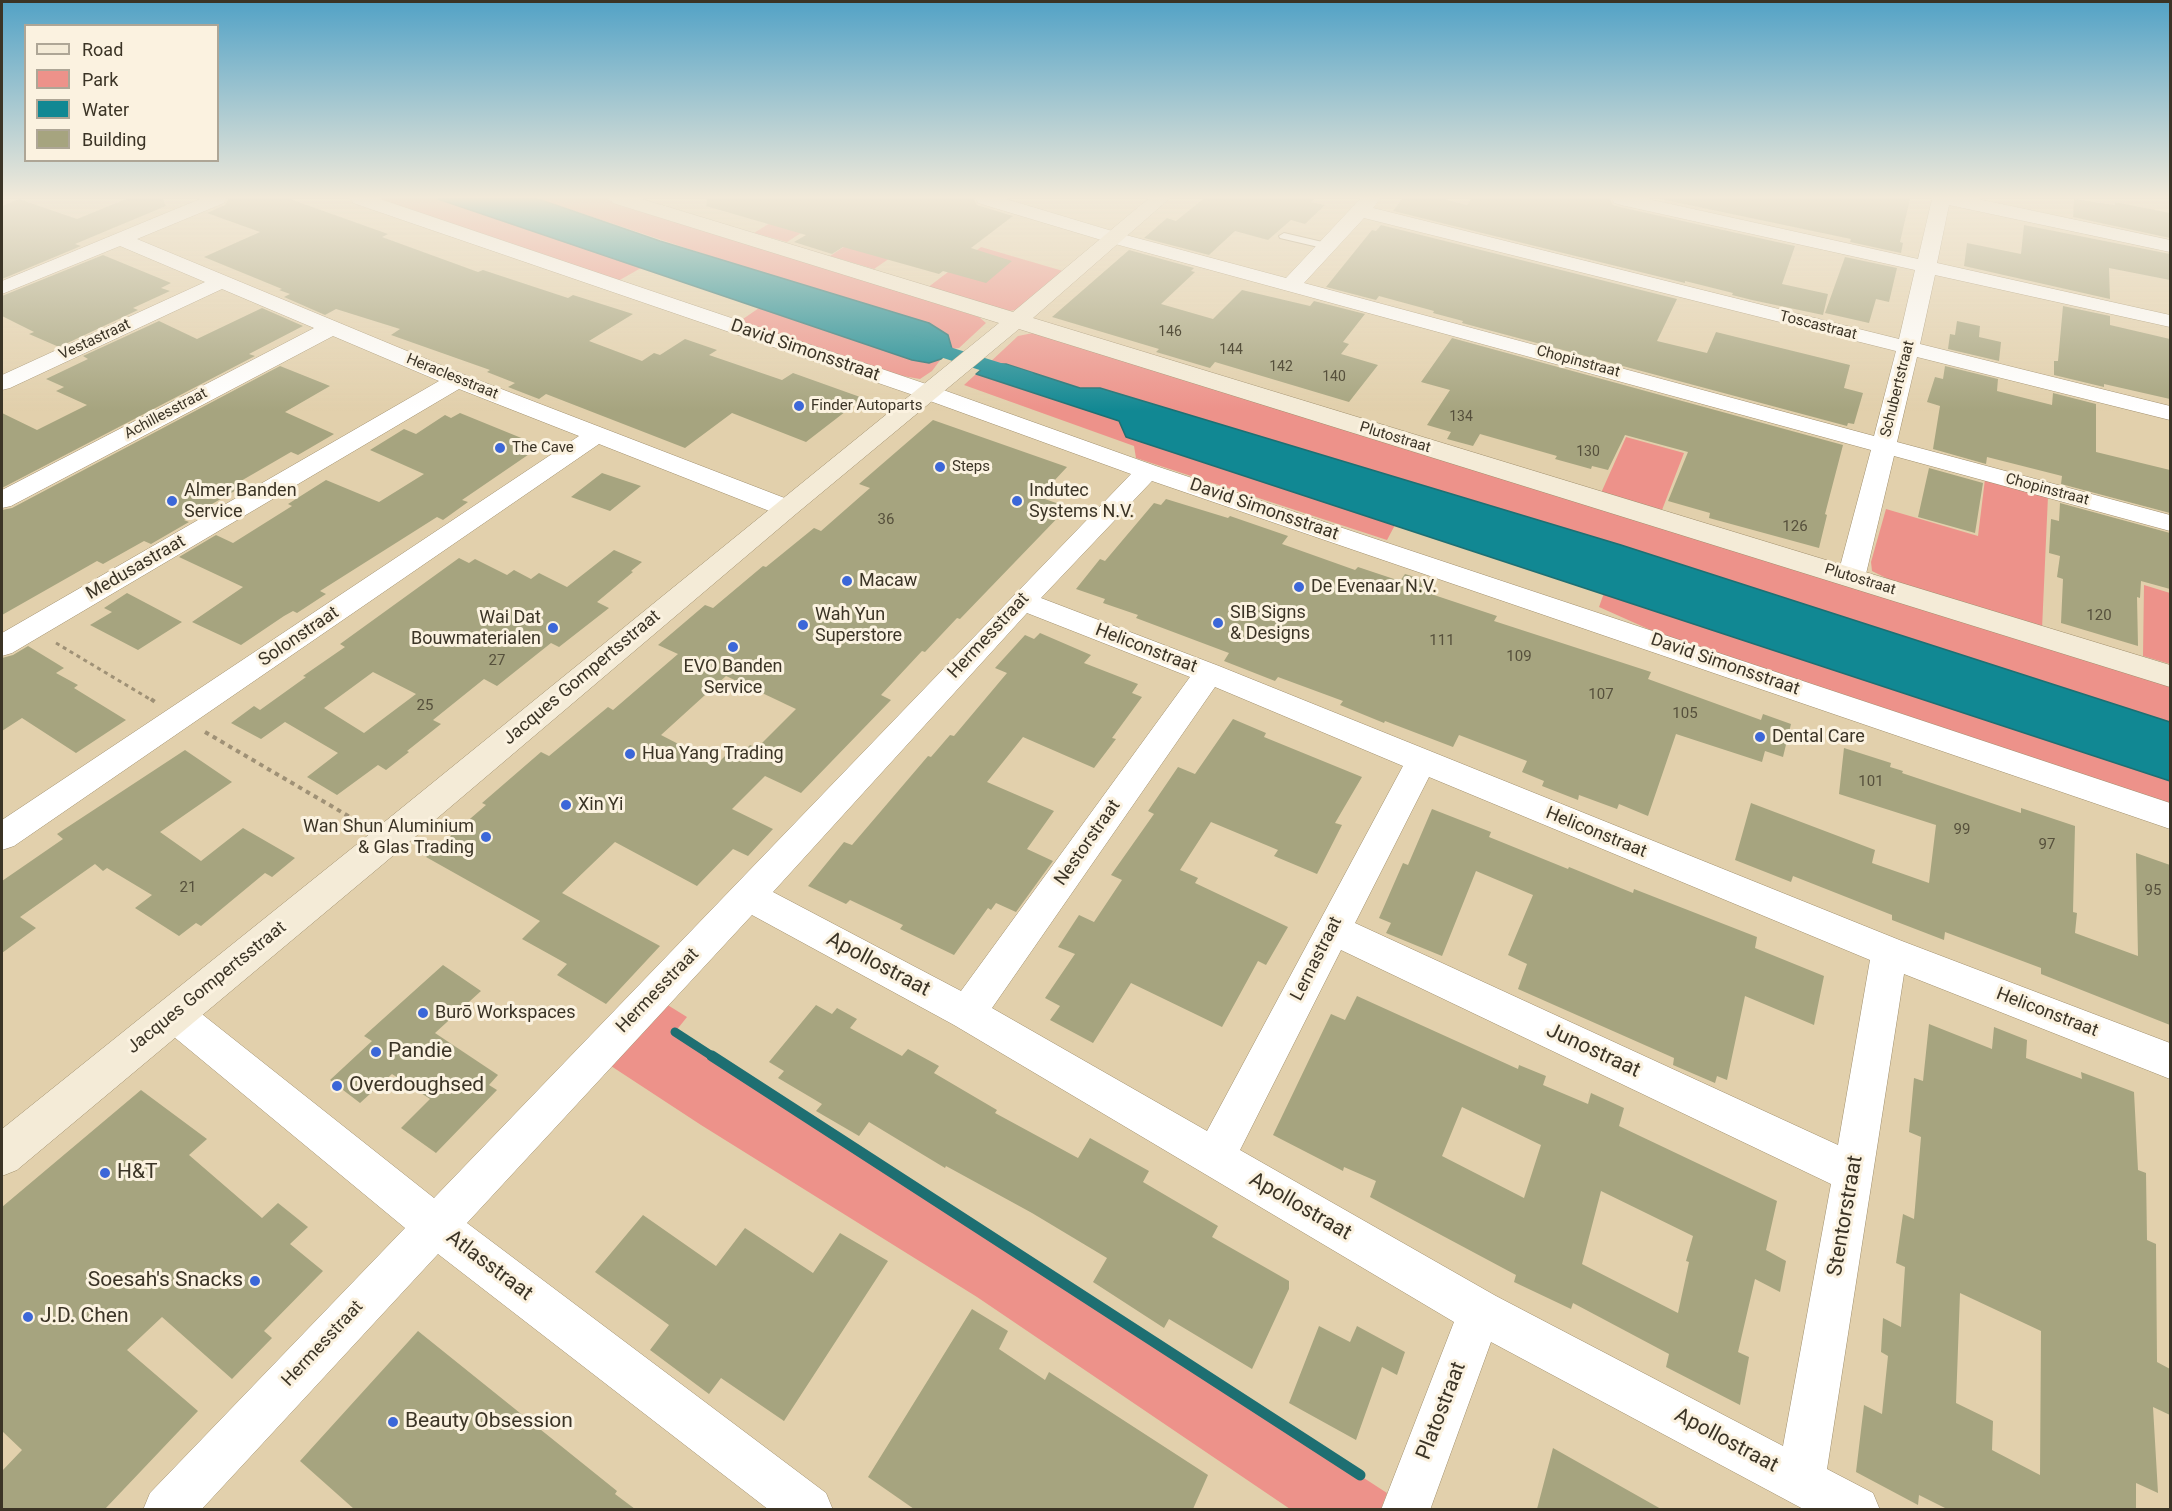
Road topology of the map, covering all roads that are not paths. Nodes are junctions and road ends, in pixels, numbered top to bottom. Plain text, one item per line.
1 (46, 270) edge
2 (192, 270) edge
3 (573, 270) edge
4 (835, 270) edge
5 (1077, 270) edge
6 (1236, 270) edge
7 (1306, 270) edge
8 (1609, 270) edge
9 (1924, 270) edge
10 (1941, 270) edge
11 (221, 282) junction
12 (1292, 284) junction
13 (2, 288) edge
14 (2170, 321) edge
15 (1009, 326) junction
16 (331, 328) junction
17 (1908, 349) junction
18 (457, 380) junction
19 (2, 383) edge
20 (933, 387) junction
21 (2170, 413) edge
22 (596, 435) junction
23 (1884, 445) junction
24 (1147, 471) junction
25 (2, 500) edge
26 (786, 508) junction
27 (2170, 523) edge
28 (1851, 578) junction
29 (1022, 601) junction
30 (2, 646) edge
31 (1209, 673) junction
32 (2170, 676) edge
33 (1421, 762) junction
34 (2170, 816) edge
35 (2, 837) edge
36 (748, 896) junction
37 (1332, 929) junction
38 (1888, 952) junction
39 (967, 1013) junction
40 (175, 1015) junction
41 (2170, 1061) edge
42 (2, 1155) edge
43 (1214, 1158) junction
44 (1854, 1173) junction
45 (435, 1226) junction
46 (1480, 1312) junction
47 (1802, 1480) junction
48 (167, 1509) edge
49 (809, 1509) edge
50 (1404, 1509) edge
51 (1856, 1509) edge

1 - 13 street
2 - 11 street, Heraclesstraat
3 - 20 street, David Simonsstraat
4 - 15 street, Plutostraat
5 - 15 street, Jacques Gompertsstraat
6 - 12 street, Chopinstraat
7 - 12 street
8 - 17 street, Toscastraat
9 - 17 street, Schubertstraat
10 - 14 street
11 - 16 street, Heraclesstraat
11 - 19 street, Vestastraat
12 - 23 street, Chopinstraat
15 - 20 street, Jacques Gompertsstraat
15 - 28 street, Plutostraat
16 - 18 street, Heraclesstraat
16 - 25 street, Achillesstraat
17 - 21 street, Toscastraat
17 - 23 street, Schubertstraat
18 - 22 street, Heraclesstraat
18 - 30 street, Medusastraat
20 - 24 street, David Simonsstraat
20 - 26 street, Jacques Gompertsstraat
22 - 26 street, Heraclesstraat
22 - 35 street, Solonstraat
23 - 27 street, Chopinstraat
23 - 28 street, Schubertstraat
24 - 29 street, Hermesstraat
24 - 34 street, David Simonsstraat
26 - 40 street, Jacques Gompertsstraat
28 - 32 street, Plutostraat
29 - 31 street, Heliconstraat
29 - 36 street, Hermesstraat
31 - 33 street, Heliconstraat
31 - 39 street, Nestorstraat
33 - 37 street, Lernastraat
33 - 38 street, Heliconstraat
36 - 39 street, Apollostraat
36 - 45 street, Hermesstraat
37 - 43 street, Lernastraat
37 - 44 street, Junostraat
38 - 41 street, Heliconstraat
38 - 44 street, Stentorstraat
39 - 43 street, Apollostraat
40 - 42 street, Jacques Gompertsstraat
40 - 45 street, Atlasstraat
43 - 46 street, Apollostraat
44 - 47 street, Stentorstraat
45 - 48 street, Hermesstraat
45 - 49 street, Atlasstraat
46 - 47 street, Apollostraat
46 - 50 street, Platostraat
47 - 51 street, Apollostraat

